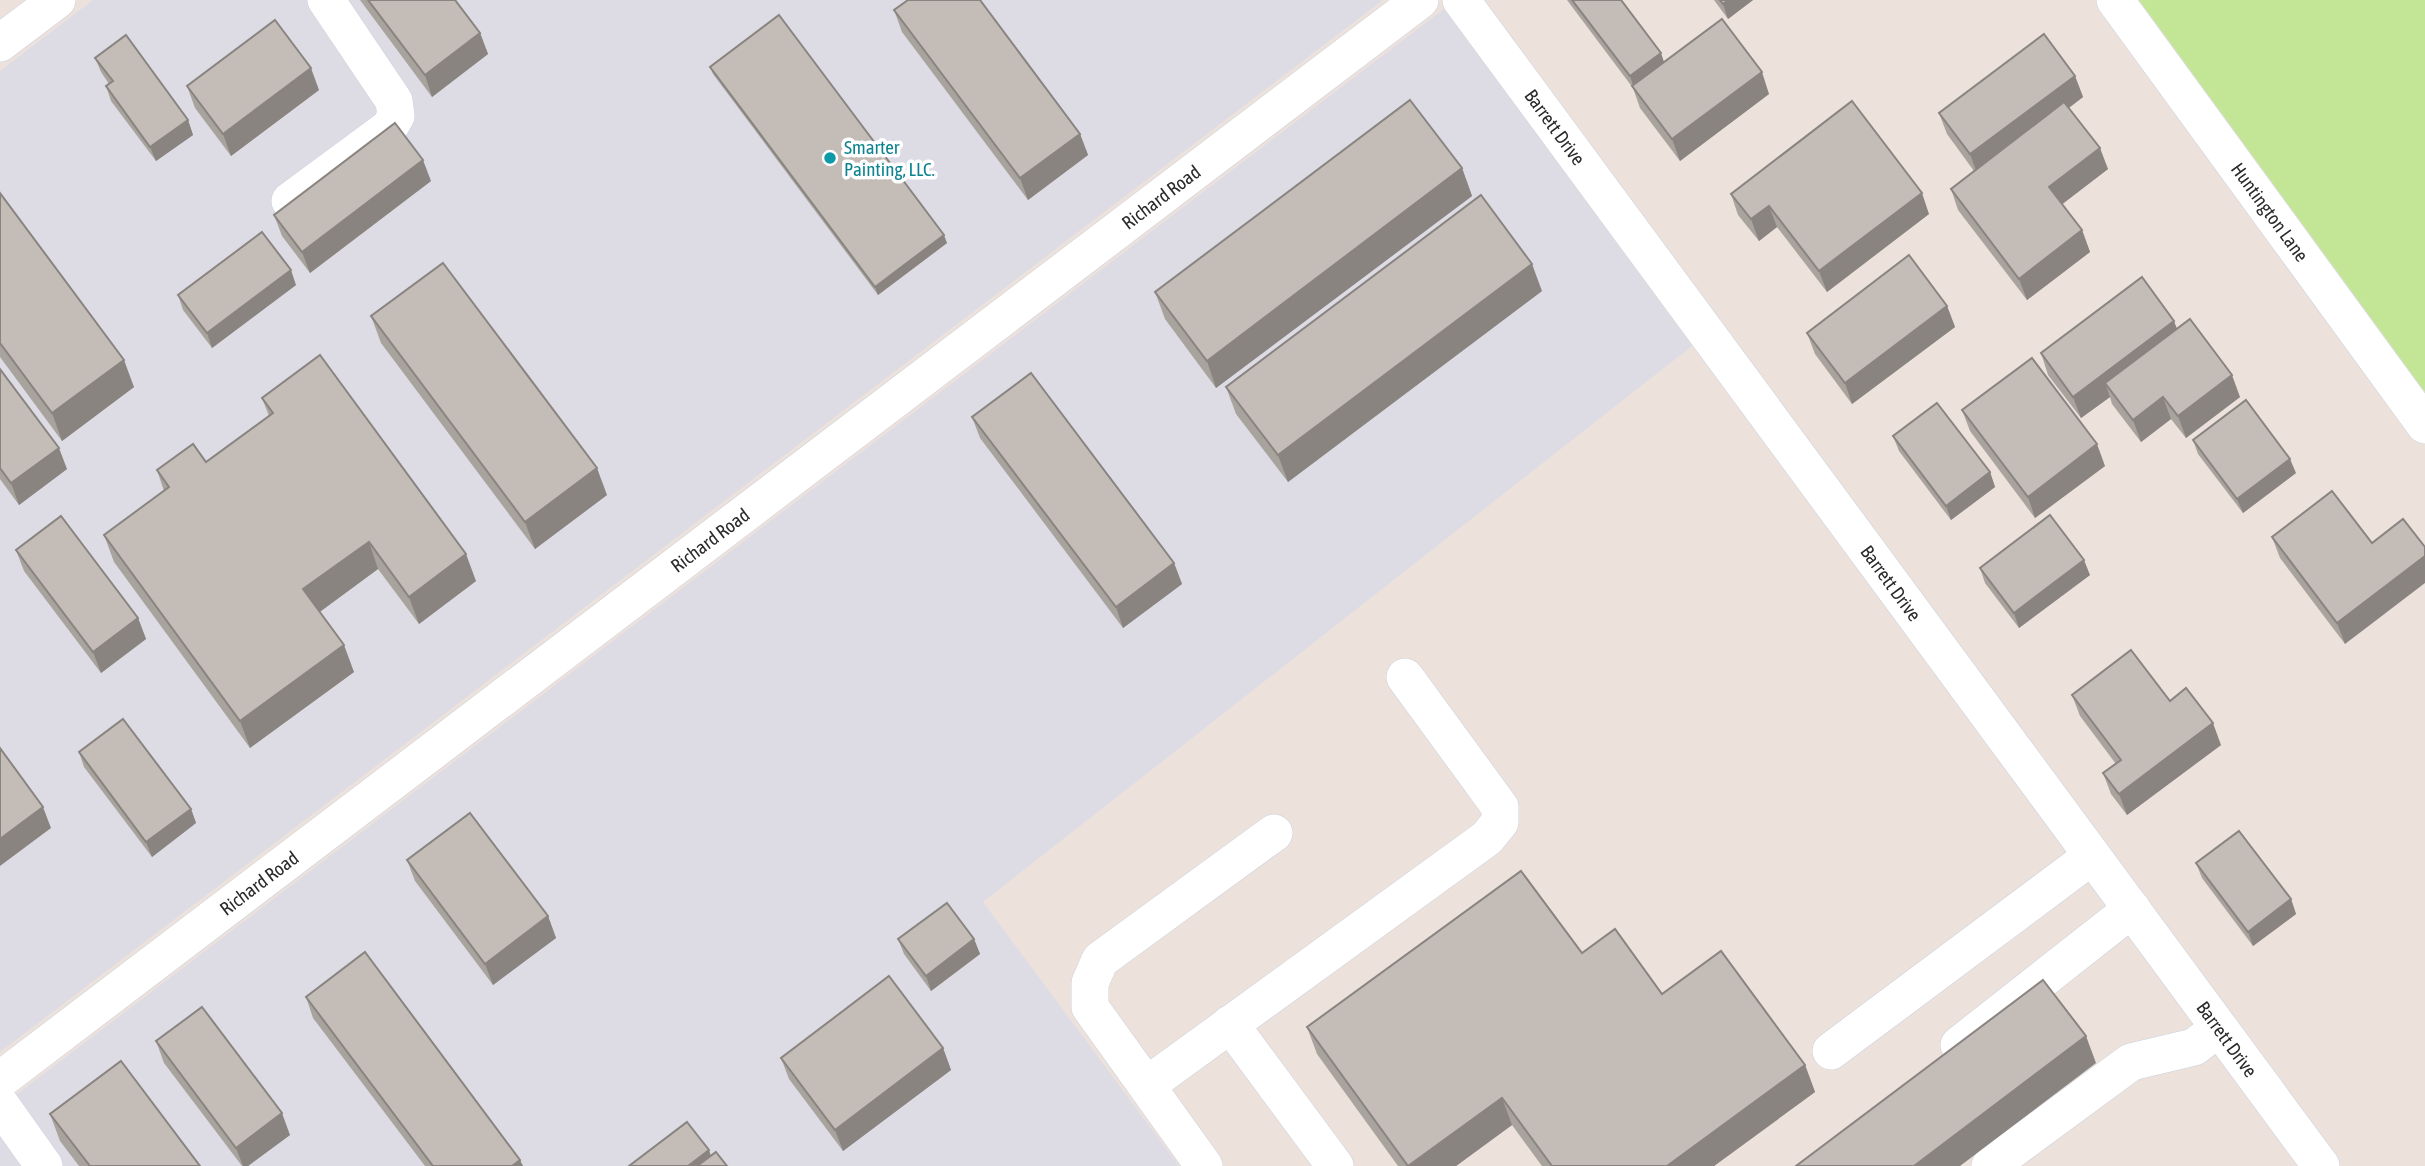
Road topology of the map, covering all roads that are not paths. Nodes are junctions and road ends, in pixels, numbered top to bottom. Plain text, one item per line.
1 (57, 0) edge
2 (326, 0) edge
3 (1420, 0) edge
4 (1461, 0) edge
5 (2115, 0) edge
6 (0, 43) edge
7 (290, 201) edge
8 (2425, 425) edge
9 (1405, 677) dead end
10 (1274, 833) dead end
11 (2092, 856) junction
12 (2132, 909) junction
13 (1230, 1024) junction
14 (2219, 1028) junction
15 (1831, 1051) dead end
16 (1935, 1063) edge
17 (0, 1080) edge
18 (1147, 1085) junction
19 (0, 1104) edge
20 (44, 1166) edge
21 (1204, 1166) edge
22 (1335, 1166) edge
23 (1990, 1166) edge
24 (2320, 1166) edge

1 - 6 street
2 - 7 street
3 - 17 street, Richard Road
4 - 11 street, Barrett Drive
5 - 8 street, Huntington Lane
9 - 13 street
10 - 18 street
11 - 12 street, Barrett Drive
11 - 15 street
12 - 14 street, Barrett Drive
12 - 16 street
13 - 18 street
13 - 22 street
14 - 23 street
14 - 24 street, Barrett Drive
18 - 21 street
19 - 20 street

